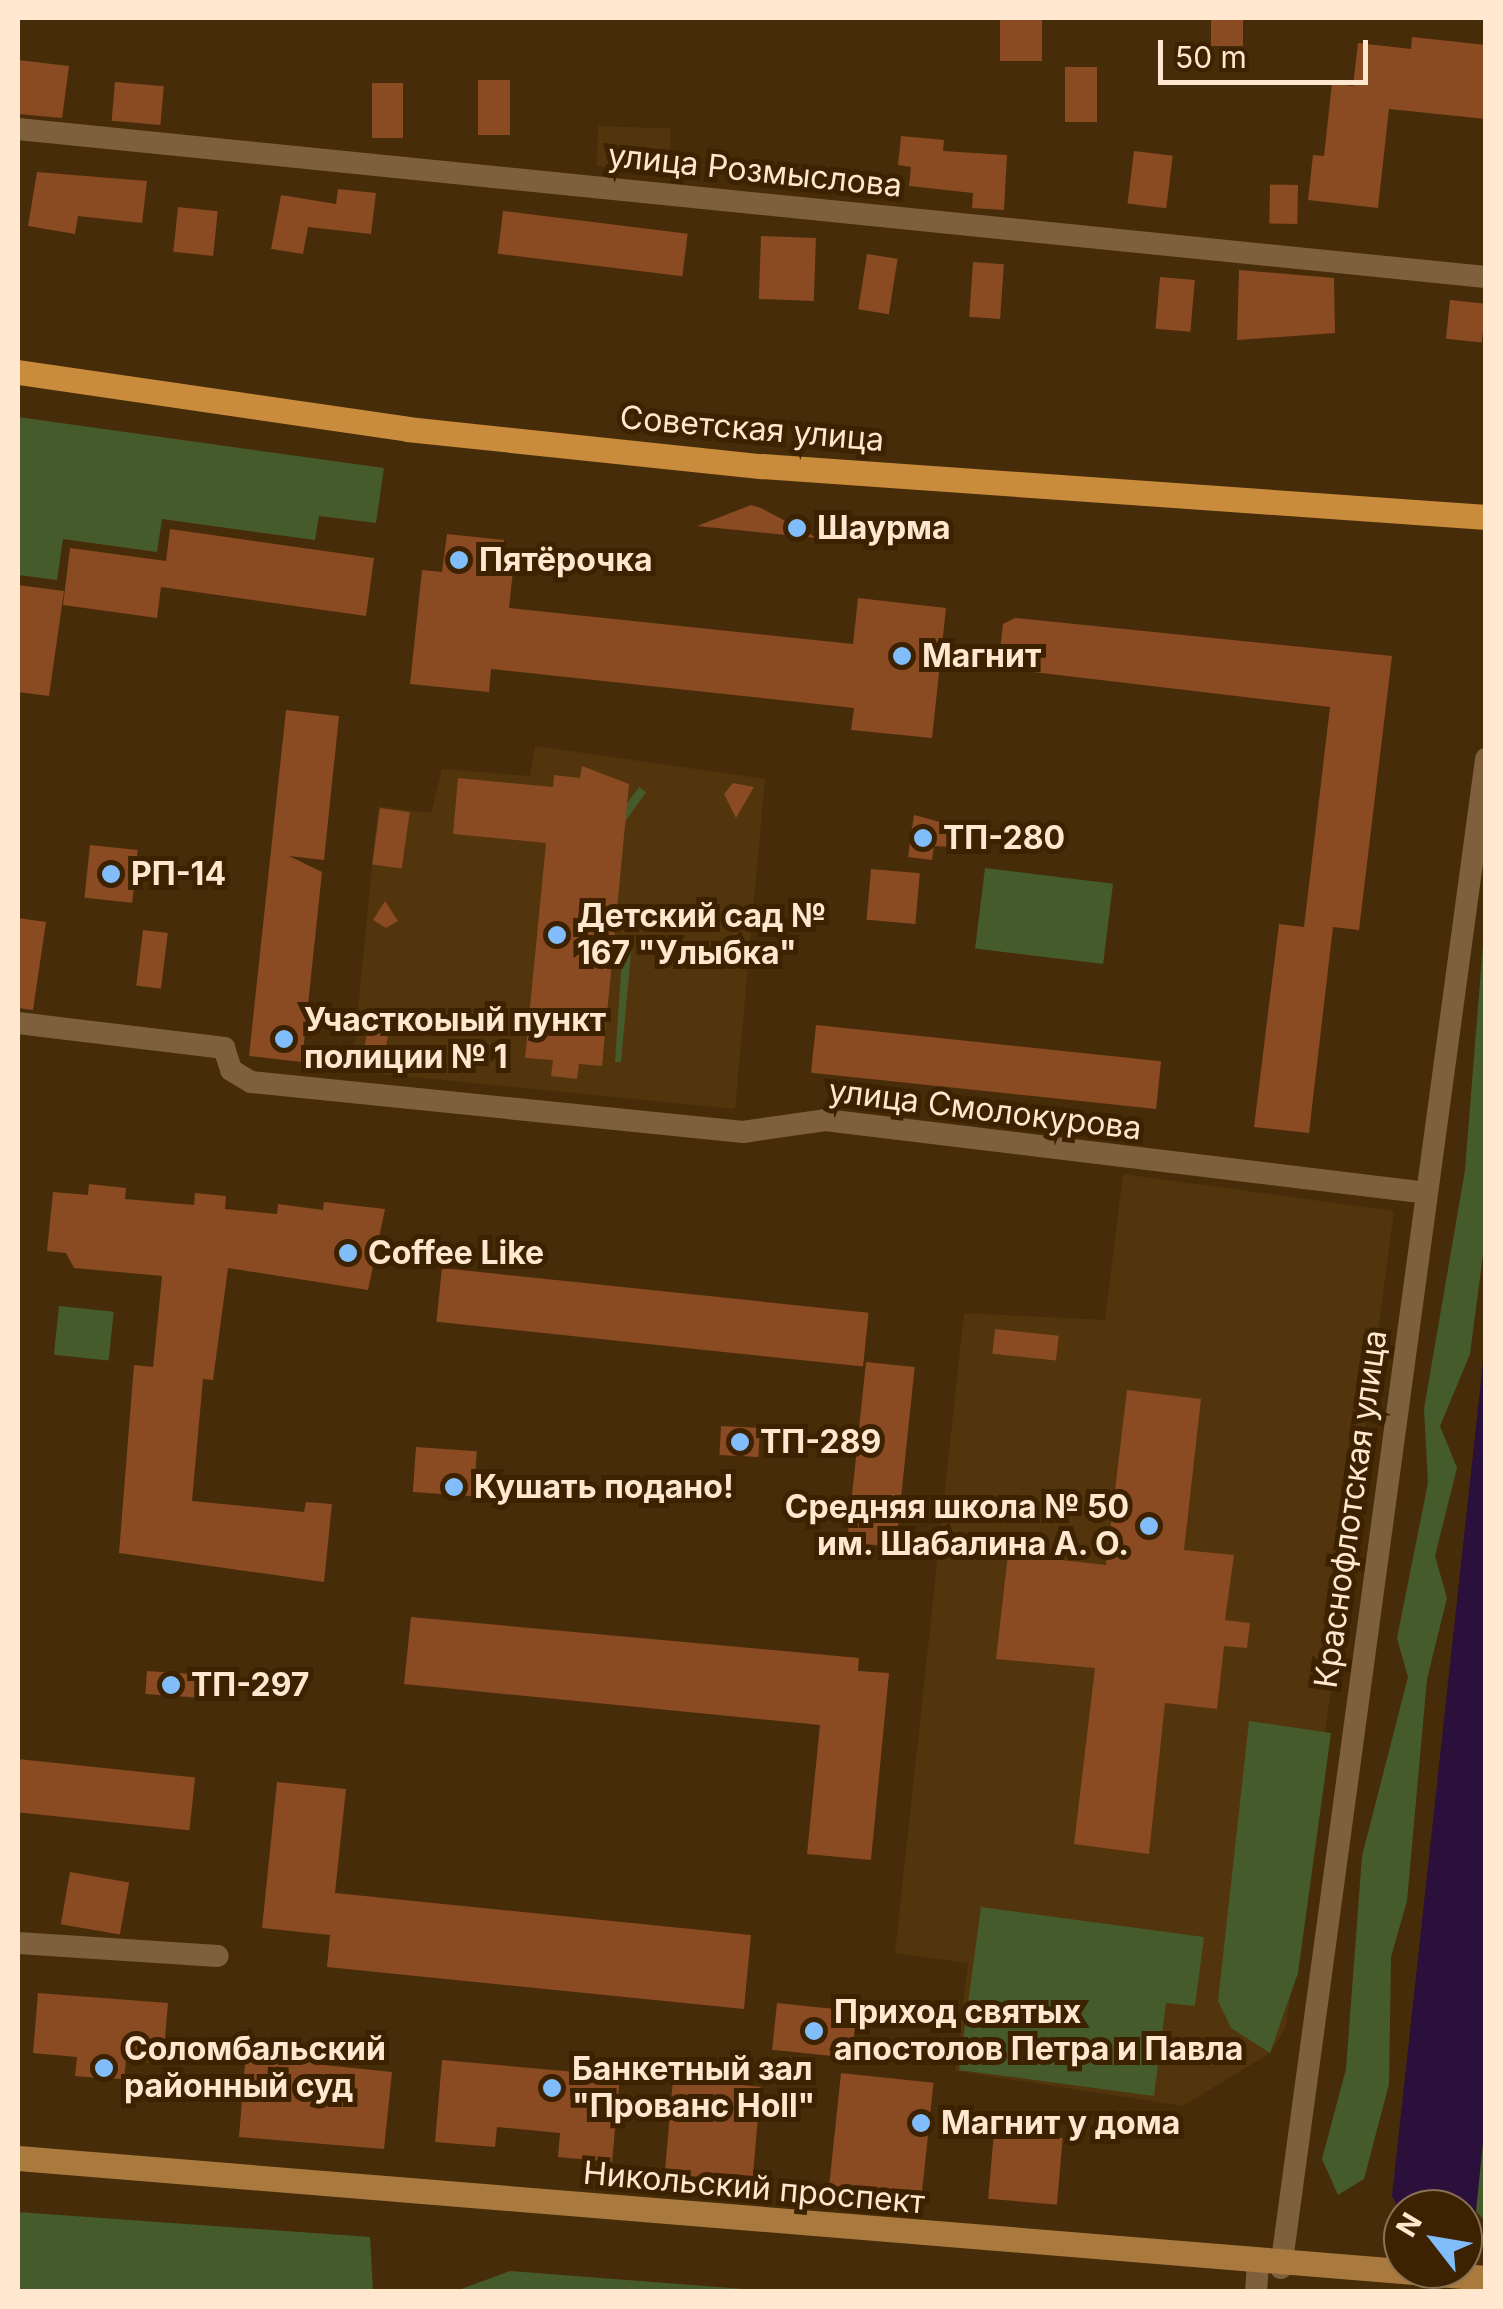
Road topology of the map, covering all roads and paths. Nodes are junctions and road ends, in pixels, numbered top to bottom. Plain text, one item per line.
1 (18, 129) edge
2 (1486, 278) edge
3 (18, 372) edge
4 (1486, 517) edge
5 (1486, 759) edge
6 (18, 1022) edge
7 (1427, 1192) junction
8 (18, 1943) edge
9 (218, 1956) dead end
10 (18, 2158) edge
11 (1265, 2275) edge
12 (1486, 2278) edge

1 - 2 street, улица Розмыслова
3 - 4 main road, Советская улица
5 - 7 street, Краснофлотская улица
6 - 7 street, улица Смолокурова
7 - 11 street, Краснофлотская улица
8 - 9 street
10 - 11 main road, Никольский проспект
11 - 12 main road, Никольский проспект

